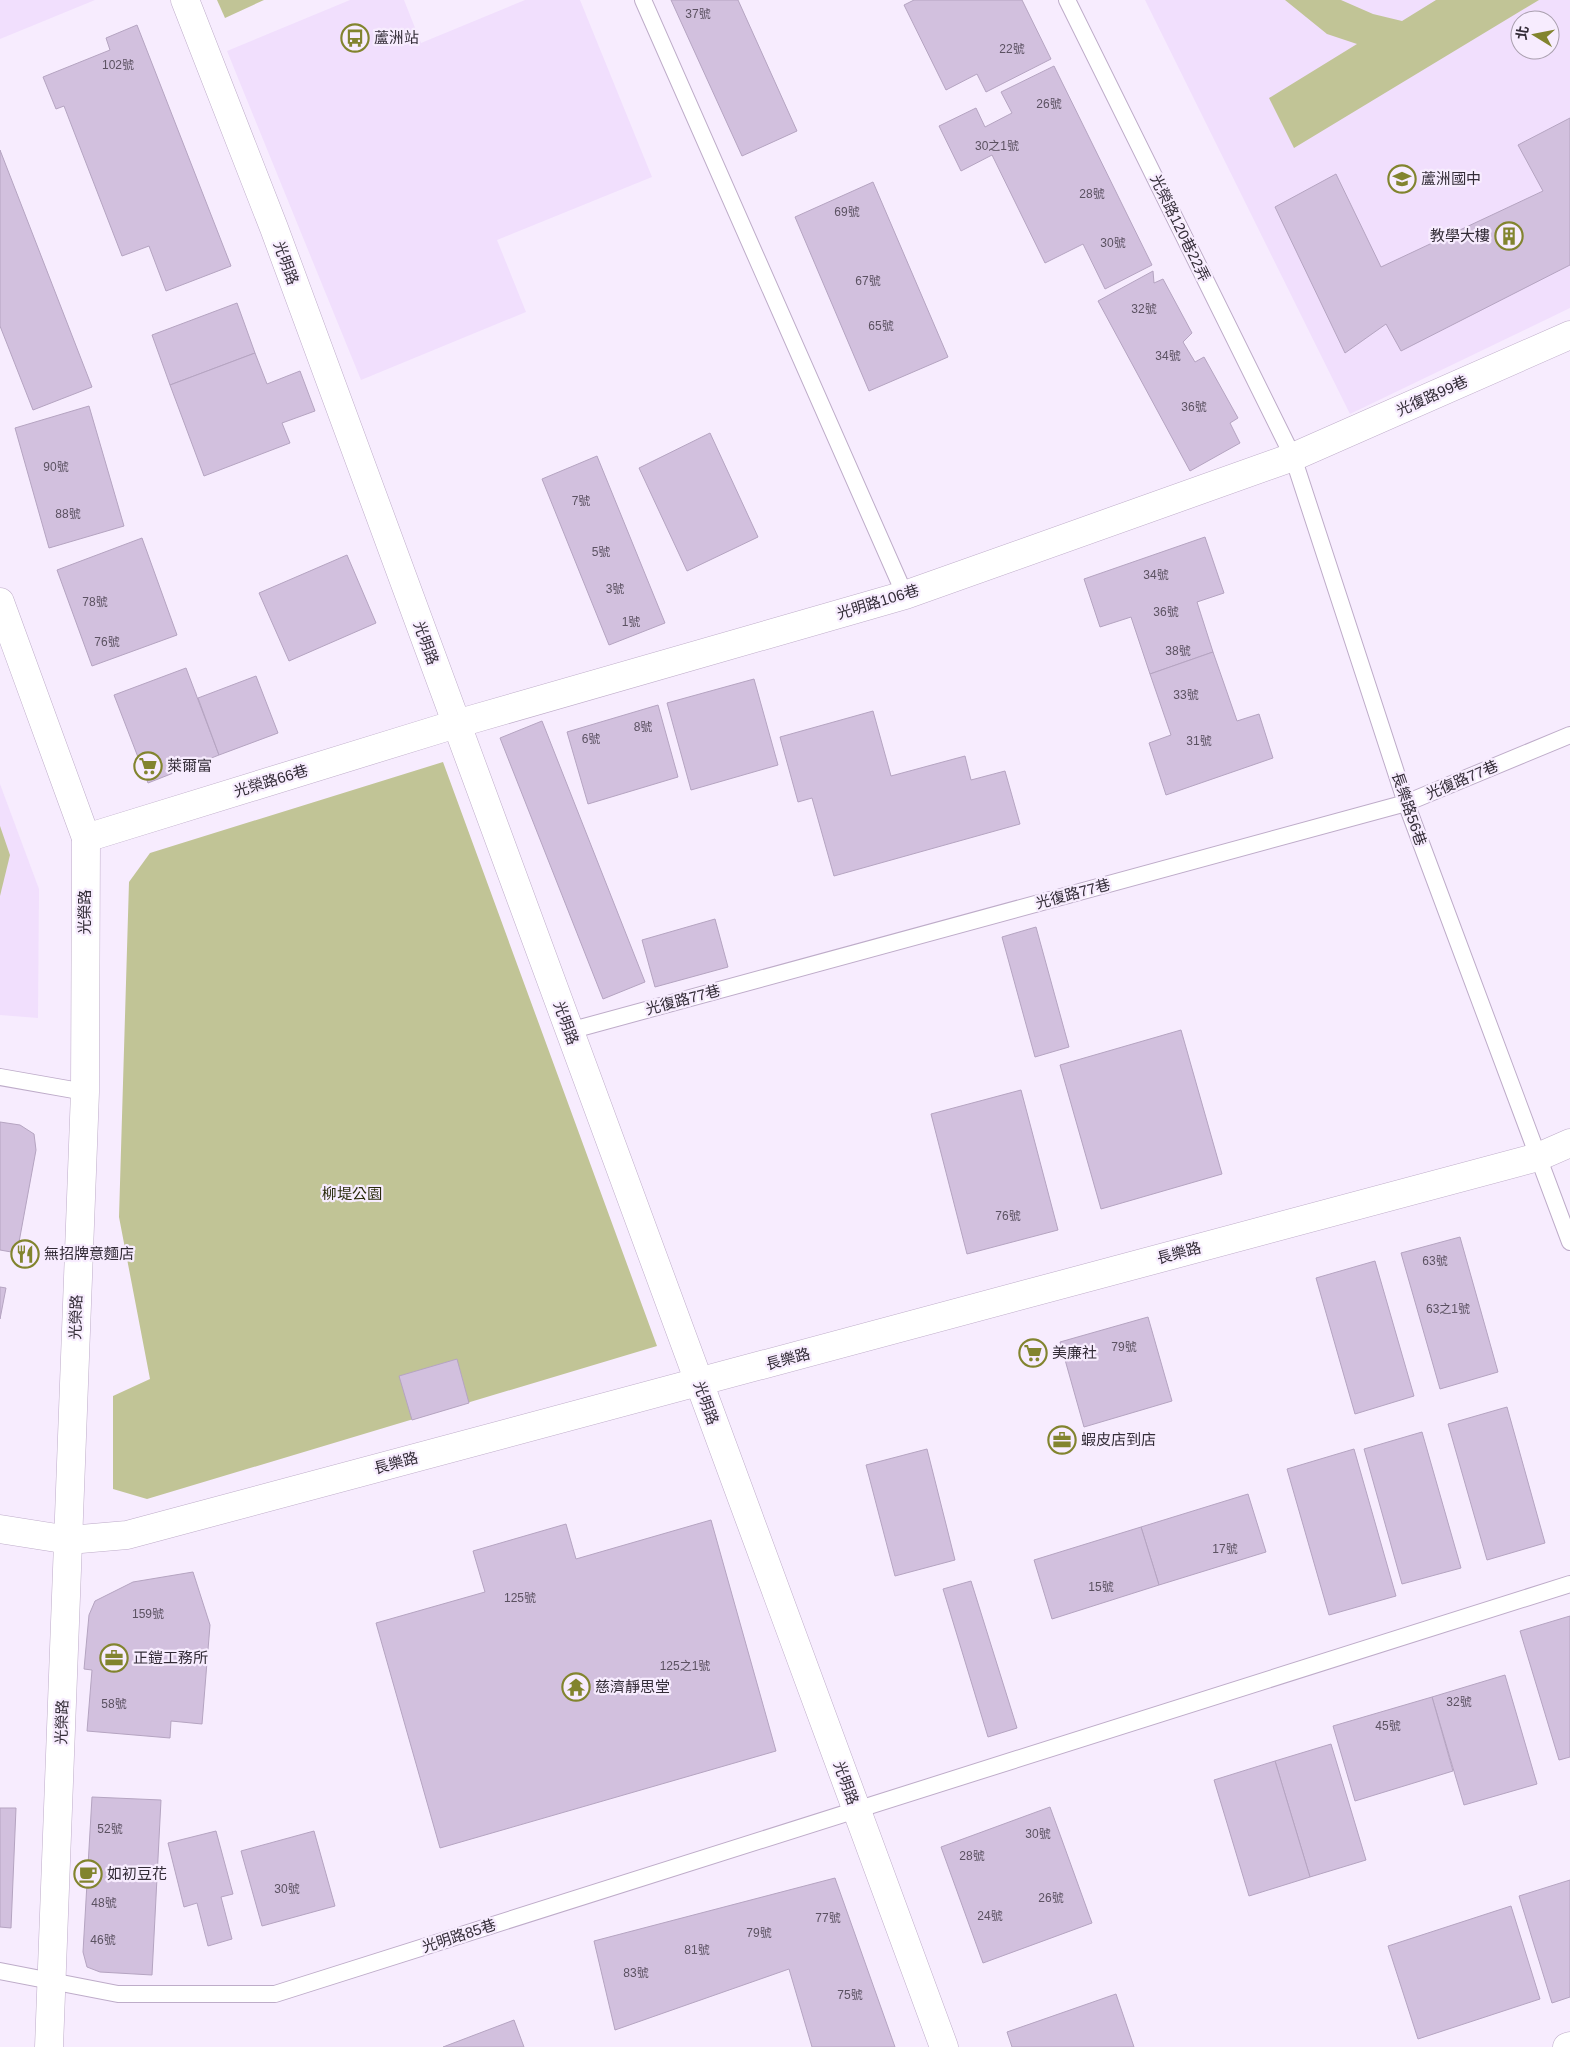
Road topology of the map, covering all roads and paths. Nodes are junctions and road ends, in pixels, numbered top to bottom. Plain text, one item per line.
1 (185, 0) edge
2 (643, 0) edge
3 (1067, 0) edge
4 (1570, 335) edge
5 (1293, 457) junction
6 (905, 594) junction
7 (0, 602) edge
8 (456, 724) junction
9 (1570, 734) edge
10 (1406, 803) junction
11 (86, 838) junction
12 (569, 1031) junction
13 (0, 1077) edge
14 (84, 1092) junction
15 (1570, 1143) edge
16 (1538, 1157) junction
17 (1570, 1242) edge
18 (699, 1382) junction
19 (0, 1529) edge
20 (69, 1540) junction
21 (1570, 1584) edge
22 (856, 1810) junction
23 (0, 1971) edge
24 (53, 1981) junction
25 (49, 2047) edge
26 (944, 2047) edge

1 - 8 street, 光明路
2 - 6 lane
3 - 5 lane, 光榮路120巷22弄
4 - 5 street, 光復路99巷
5 - 6 street, 光明路106巷
5 - 10 lane, 長樂路56巷
6 - 8 street, 光明路106巷
7 - 11 street, 光榮路
8 - 11 street, 光榮路66巷
8 - 12 street, 光明路
9 - 10 lane, 光復路77巷
10 - 12 lane, 光復路77巷
10 - 16 lane, 長樂路56巷
11 - 14 street, 光榮路
12 - 18 street, 光明路
13 - 14 lane
14 - 20 street, 光榮路
15 - 16 street, 長樂路
16 - 17 lane, 長樂路56巷
16 - 18 street, 長樂路
18 - 20 street, 長樂路
18 - 22 street, 光明路
19 - 20 street, 長樂路
20 - 24 street, 光榮路
21 - 22 lane, 光明路85巷
22 - 24 lane, 光明路85巷
22 - 26 street, 光明路
23 - 24 lane, 光明路85巷
24 - 25 street, 光榮路

